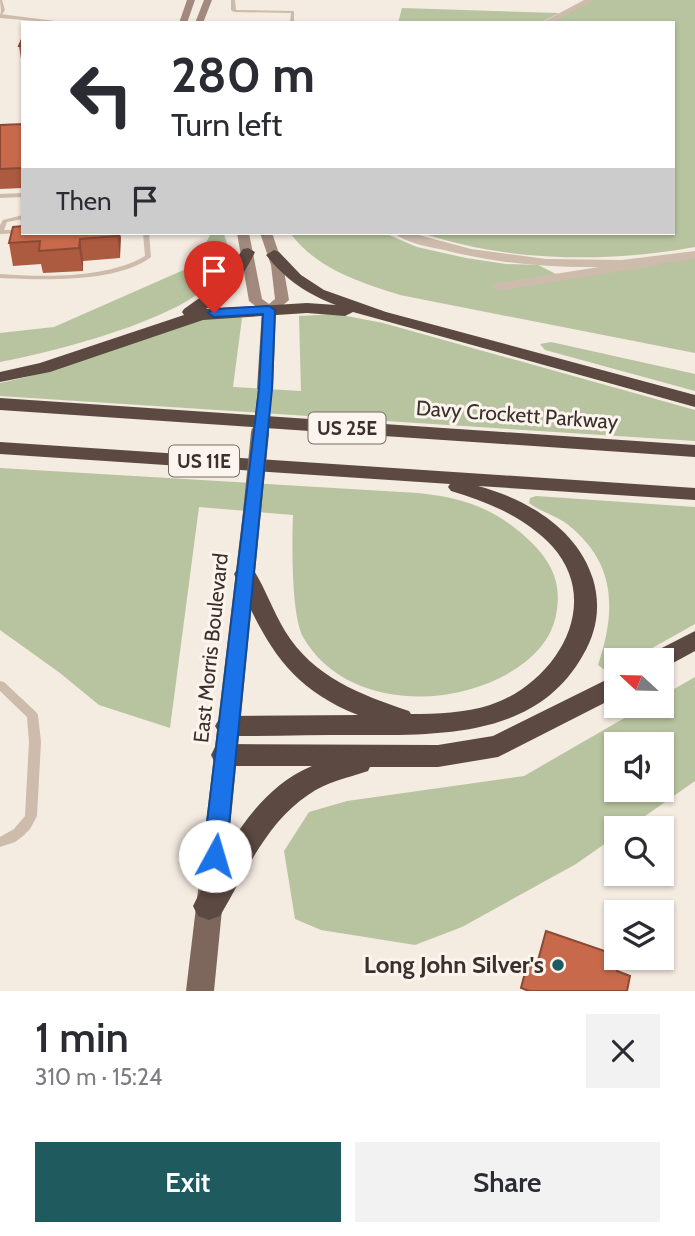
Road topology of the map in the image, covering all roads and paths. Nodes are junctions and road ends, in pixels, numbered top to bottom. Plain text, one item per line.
1 (0, 0) edge
2 (191, 0) edge
3 (208, 0) edge
4 (233, 0) edge
5 (590, 0) edge
6 (1, 18) edge
7 (33, 21) edge
8 (184, 21) edge
9 (200, 21) edge
10 (292, 21) edge
11 (549, 21) edge
12 (21, 195) edge
13 (0, 196) edge
14 (21, 217) edge
15 (0, 232) edge
16 (21, 232) edge
17 (146, 235) edge
18 (244, 235) edge
19 (267, 235) edge
20 (406, 235) edge
21 (248, 252) junction
22 (274, 255) junction
23 (695, 255) edge
24 (655, 262) junction
25 (0, 276) edge
26 (498, 287) dead end
27 (269, 310) junction
28 (380, 316) junction
29 (168, 324) junction
30 (0, 377) edge
31 (695, 401) edge
32 (0, 404) edge
33 (0, 448) edge
34 (695, 451) edge
35 (408, 475) junction
36 (695, 494) edge
37 (245, 574) junction
38 (695, 640) edge
39 (674, 652) edge
40 (0, 685) edge
41 (604, 691) edge
42 (423, 725) junction
43 (228, 726) junction
44 (225, 755) junction
45 (385, 756) junction
46 (0, 842) edge
47 (209, 906) junction
48 (200, 991) edge

1 - 6 lane
2 - 8 main road
3 - 9 main road
4 - 10 lane
5 - 11 street
6 - 7 street
12 - 13 lane
14 - 15 lane
15 - 16 lane
17 - 25 lane
18 - 21 main road
19 - 22 main road, East Morris Boulevard
20 - 24 street
21 - 27 main road
21 - 29 highway
22 - 27 main road, East Morris Boulevard
22 - 28 highway
23 - 24 street
24 - 26 street
27 - 28 highway
27 - 29 highway
27 - 37 main road, East Morris Boulevard / US 11E, bridge
28 - 31 highway
29 - 30 highway
32 - 34 highway, Davy Crockett Parkway / US 25E
33 - 35 highway, US 11E
35 - 36 highway
35 - 42 highway
37 - 42 highway
37 - 43 main road, East Morris Boulevard / US 11E
38 - 39 highway
40 - 46 lane
41 - 45 highway
42 - 43 highway
43 - 44 main road, East Morris Boulevard / US 11E
44 - 45 highway
44 - 47 main road, East Morris Boulevard / US 11E
45 - 47 highway
47 - 48 main road, East Morris Boulevard / US 11E

